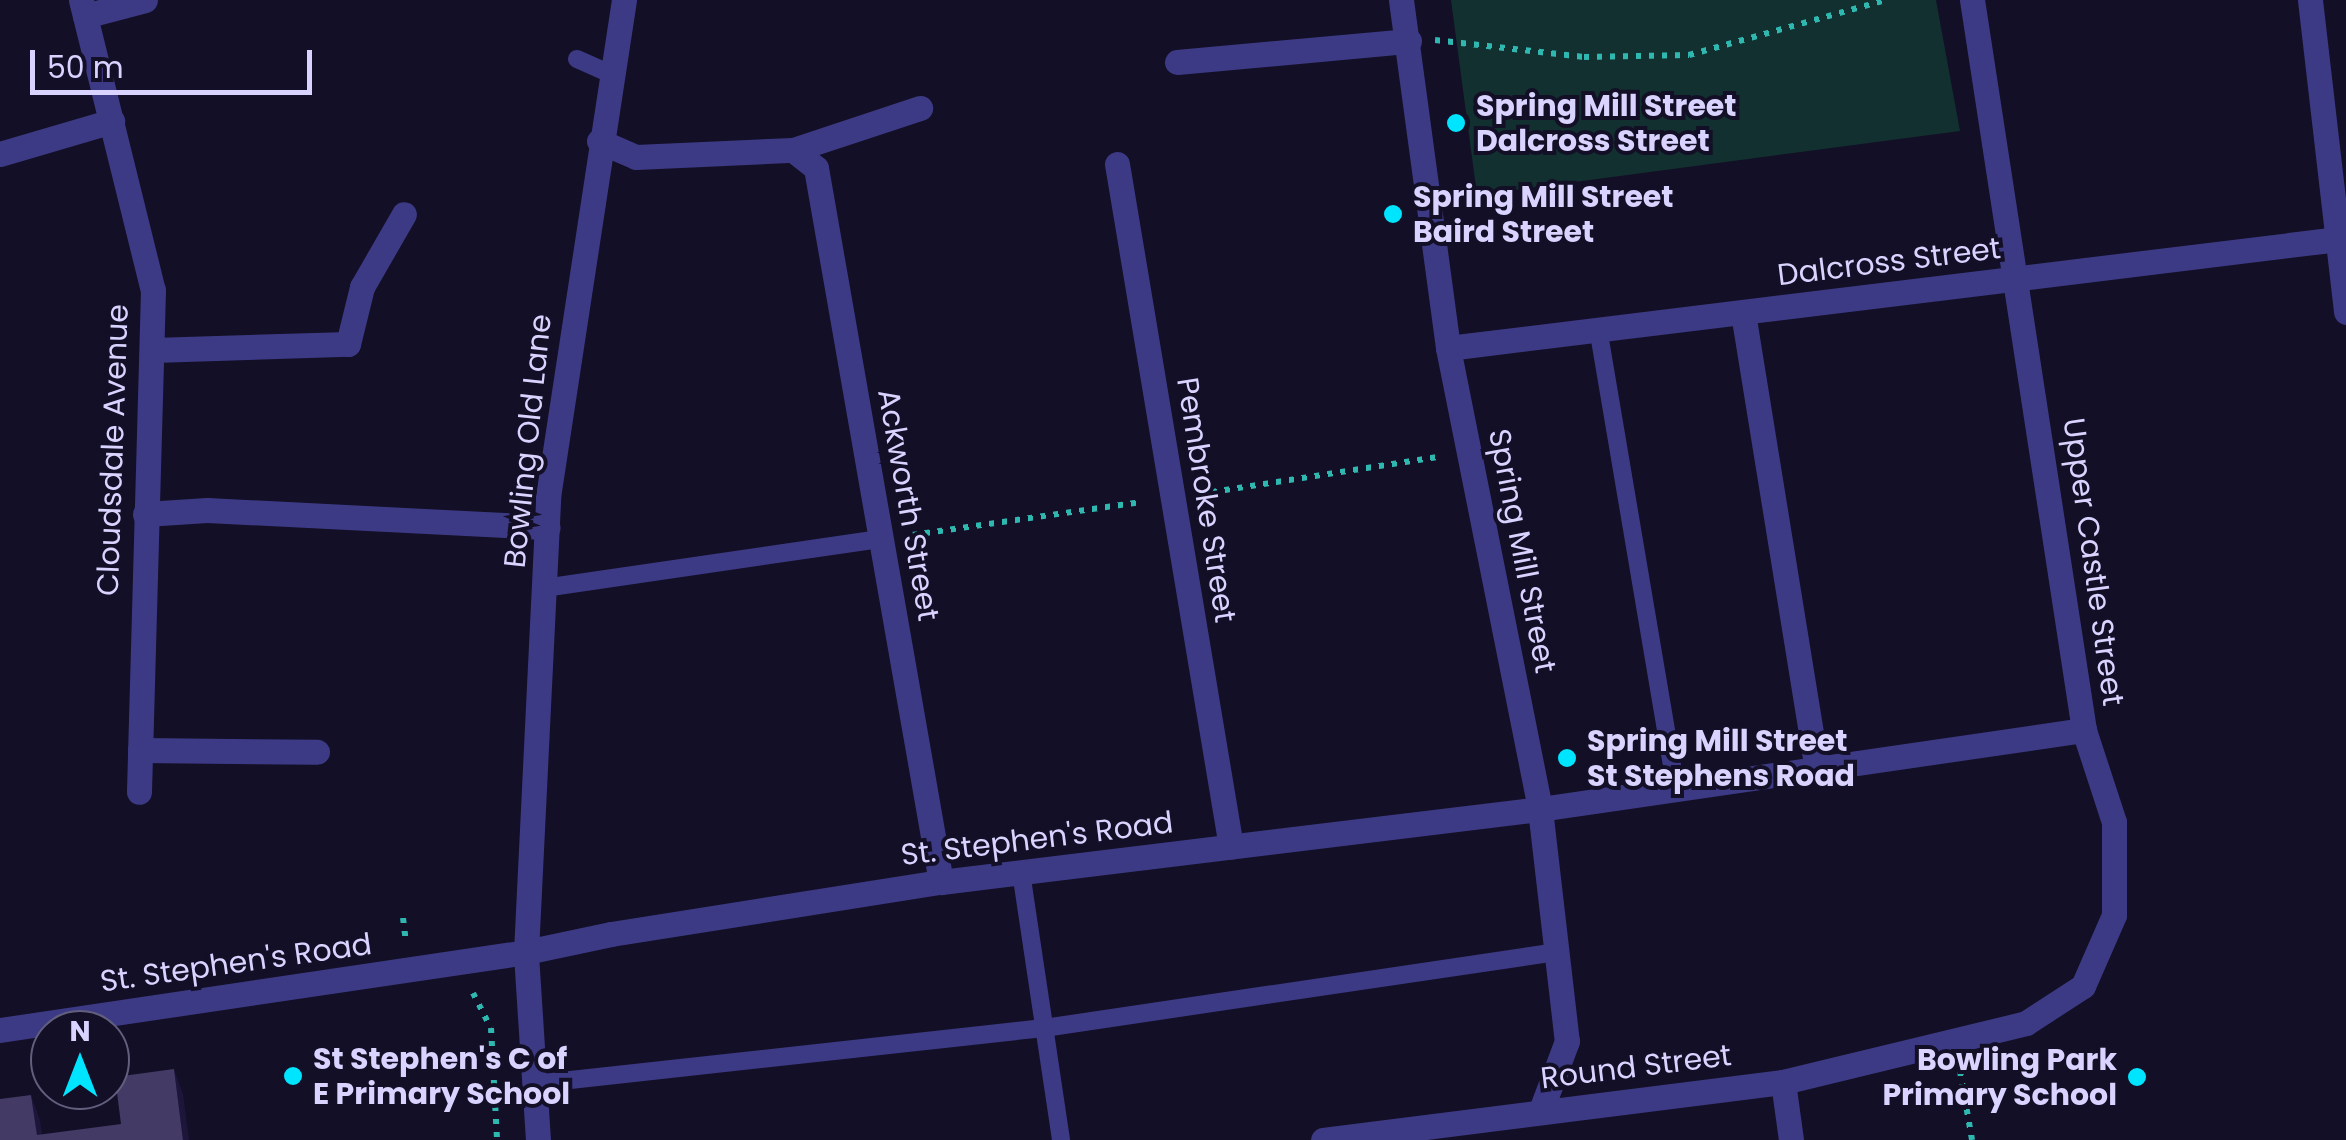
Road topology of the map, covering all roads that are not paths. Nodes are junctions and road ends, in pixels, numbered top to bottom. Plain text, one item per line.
1 (145, 0) edge
2 (624, 0) edge
3 (1401, 0) edge
4 (1972, 0) edge
5 (2310, 0) edge
6 (83, 8) edge
7 (1409, 42) junction
8 (578, 59) dead end
9 (1177, 62) dead end
10 (611, 74) junction
11 (920, 108) dead end
12 (112, 121) junction
13 (600, 141) junction
14 (794, 150) junction
15 (0, 154) edge
16 (1117, 164) dead end
17 (404, 214) dead end
18 (2338, 240) junction
19 (2018, 278) junction
20 (2346, 312) edge
21 (1743, 313) junction
22 (1598, 328) junction
23 (1448, 348) junction
24 (152, 350) junction
25 (145, 514) junction
26 (548, 527) junction
27 (881, 539) junction
28 (544, 588) junction
29 (2084, 730) junction
30 (140, 750) junction
31 (317, 752) dead end
32 (1816, 764) junction
33 (1676, 787) junction
34 (139, 792) dead end
35 (1540, 808) junction
36 (1230, 847) junction
37 (1021, 872) junction
38 (941, 882) junction
39 (526, 952) junction
40 (1557, 952) junction
41 (1044, 1028) junction
42 (0, 1030) edge
43 (1956, 1045) joint
44 (1783, 1082) junction
45 (534, 1084) junction
46 (1542, 1110) junction
47 (538, 1140) edge
48 (1060, 1140) edge
49 (1322, 1140) edge
50 (1790, 1140) edge

1 - 6 street
2 - 10 street, Bowling Old Lane
3 - 7 street, Spring Mill Street
4 - 19 street, Upper Castle Street
5 - 18 street
6 - 12 street, Cloudsdale Avenue
7 - 9 street
7 - 23 street, Spring Mill Street
8 - 10 lane
10 - 13 street, Bowling Old Lane
11 - 14 street
12 - 15 street
12 - 24 street, Cloudsdale Avenue
13 - 14 street
13 - 26 street, Bowling Old Lane
14 - 27 street, Ackworth Street
16 - 36 street, Pembroke Street
17 - 24 street
18 - 19 street, Dalcross Street
18 - 20 street
19 - 21 street, Dalcross Street
19 - 29 street, Upper Castle Street
21 - 22 street, Dalcross Street
21 - 32 street
22 - 23 street, Dalcross Street
22 - 33 lane
23 - 35 street, Spring Mill Street
24 - 25 street, Cloudsdale Avenue
25 - 26 street
25 - 30 street, Cloudsdale Avenue
26 - 28 street, Bowling Old Lane
27 - 28 lane
27 - 38 street, Ackworth Street
28 - 39 street, Bowling Old Lane
29 - 32 street, St. Stephen's Road
29 - 43 street, Upper Castle Street
30 - 31 street
30 - 34 street, Cloudsdale Avenue
32 - 33 street, St. Stephen's Road
33 - 35 street, St. Stephen's Road
35 - 36 street, St. Stephen's Road
35 - 40 street, Spring Mill Street
36 - 37 street, St. Stephen's Road
37 - 38 street, St. Stephen's Road
37 - 41 lane
38 - 39 street, St. Stephen's Road
39 - 42 street, St. Stephen's Road
39 - 45 street, Bowling Old Lane
40 - 41 lane
40 - 46 street, Spring Mill Street
41 - 45 lane
41 - 48 lane
43 - 44 street, Round Street
44 - 46 street, Round Street
44 - 50 street
45 - 47 street, Bowling Old Lane
46 - 49 street, Round Street

